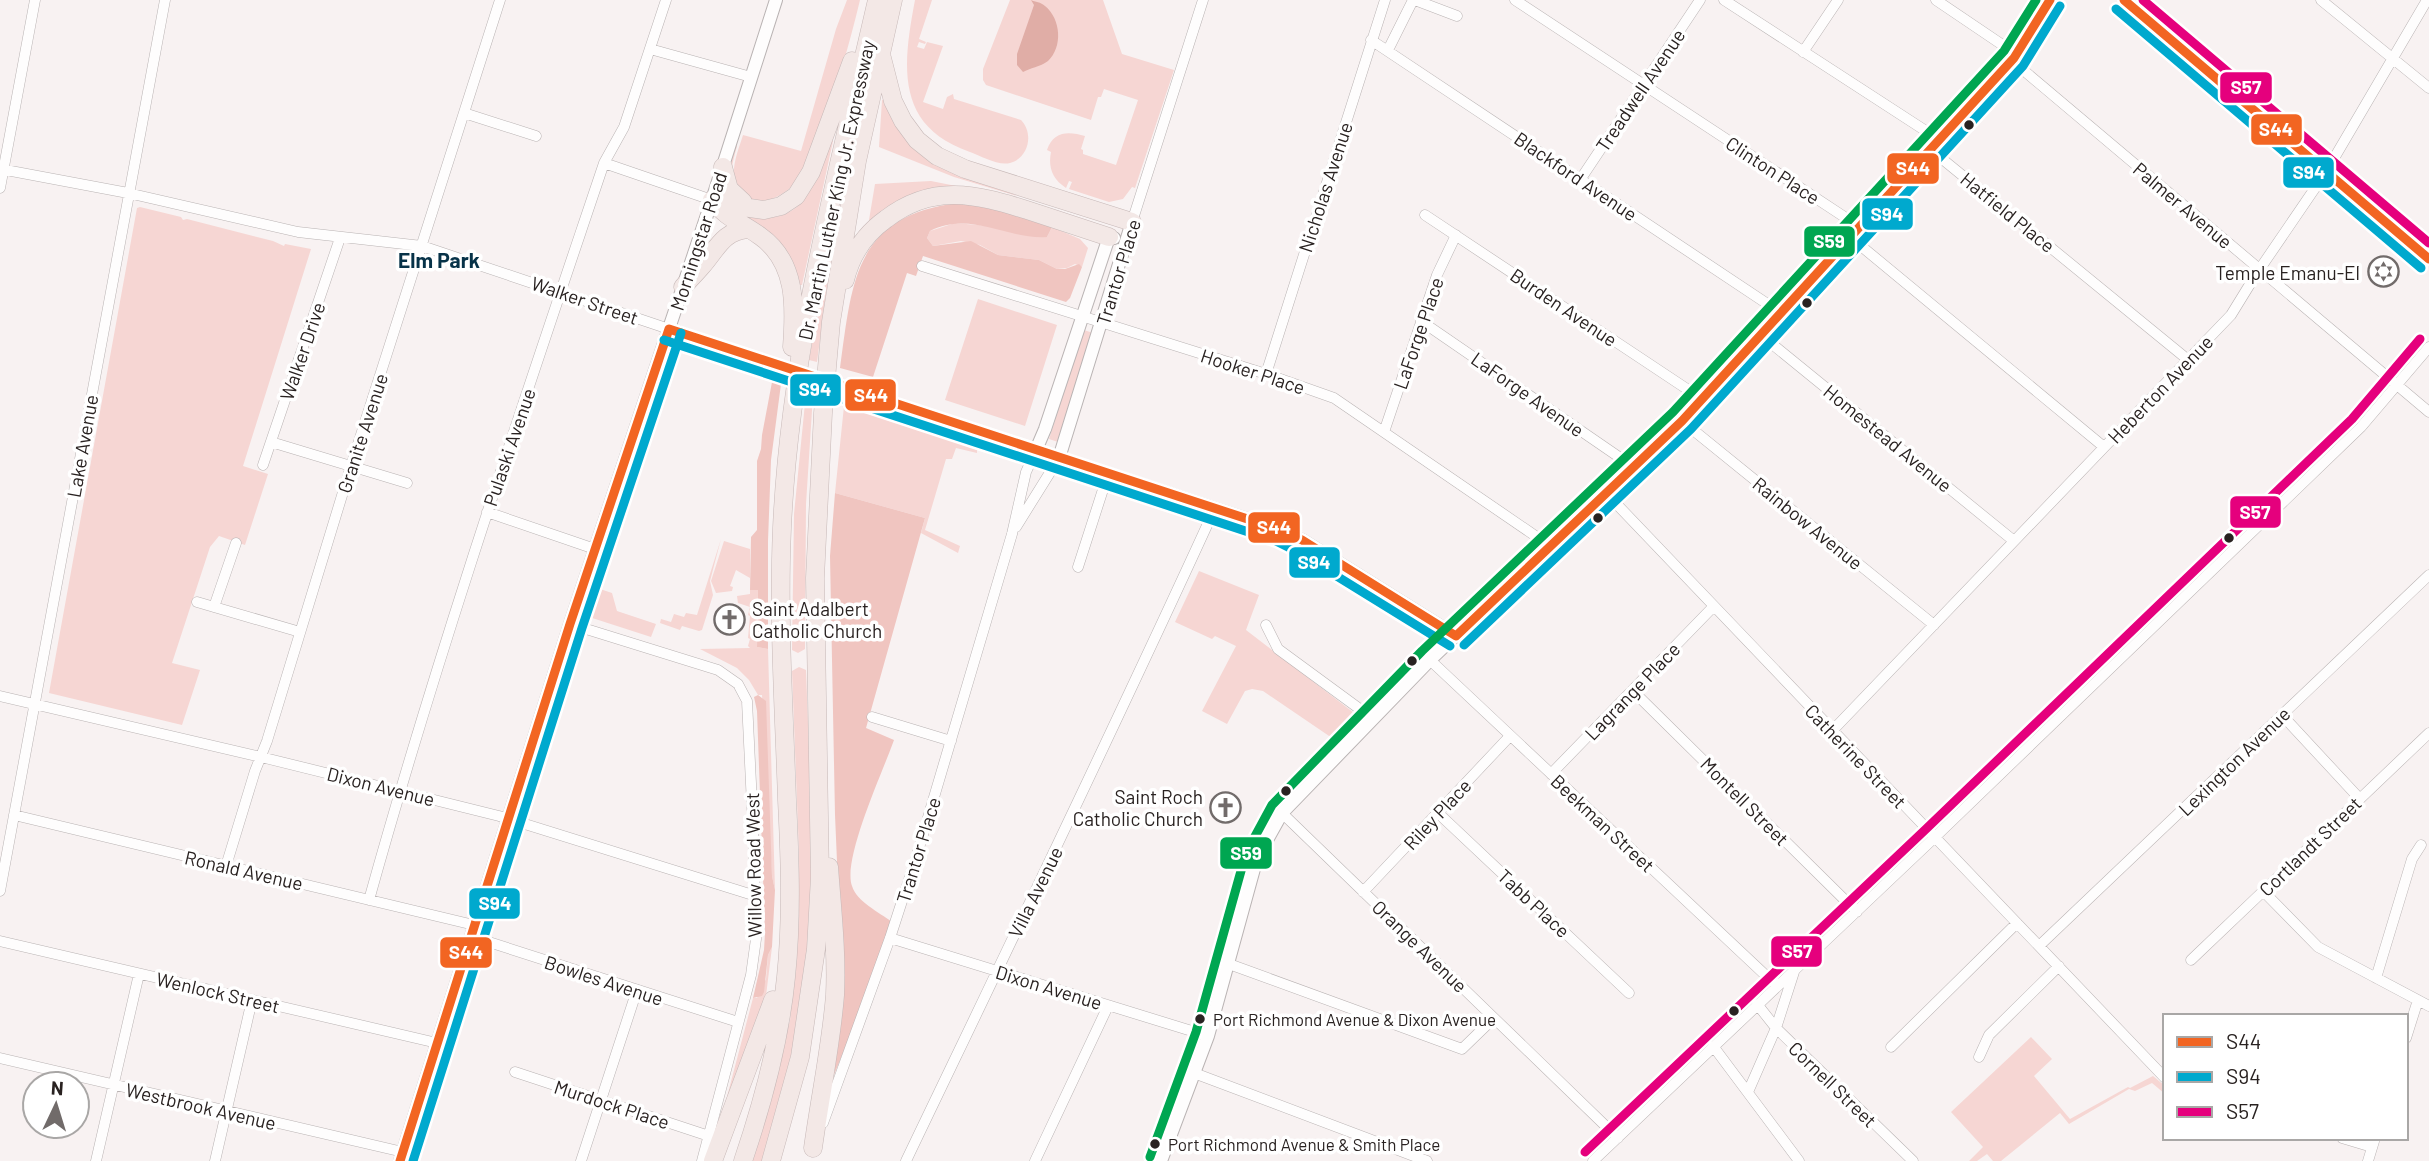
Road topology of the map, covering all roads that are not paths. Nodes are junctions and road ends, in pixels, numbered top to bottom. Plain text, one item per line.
1 (34, 0) edge
2 (165, 0) edge
3 (500, 0) edge
4 (666, 0) edge
5 (776, 0) edge
6 (1203, 0) edge
7 (1385, 0) edge
8 (1414, 0) edge
9 (1515, 0) edge
10 (1700, 0) edge
11 (1724, 0) edge
12 (1838, 0) edge
13 (1936, 0) edge
14 (2050, 0) edge
15 (2124, 0) edge
16 (2320, 0) edge
17 (2427, 0) edge
18 (884, 6) edge
19 (1457, 16) dead end
20 (1371, 40) junction
21 (650, 49) junction
22 (1388, 50) junction
23 (1803, 52) junction
24 (881, 55) junction
25 (2014, 58) junction
26 (2394, 59) junction
27 (751, 77) junction
28 (1644, 85) junction
29 (2429, 88) edge
30 (464, 113) junction
31 (536, 136) dead end
32 (1935, 146) junction
33 (604, 163) junction
34 (723, 167) junction
35 (2, 169) edge
36 (2326, 172) junction
37 (1580, 180) junction
38 (0, 188) edge
39 (128, 193) junction
40 (712, 200) junction
41 (759, 210) junction
42 (1425, 215) dead end
43 (1132, 222) junction
44 (748, 229) junction
45 (1854, 233) junction
46 (1456, 235) junction
47 (341, 238) junction
48 (1117, 239) junction
49 (422, 246) junction
50 (2429, 259) edge
51 (922, 266) dead end
52 (2260, 270) junction
53 (683, 287) junction
54 (561, 292) junction
55 (1781, 313) junction
56 (1082, 316) junction
57 (1421, 321) junction
58 (831, 323) junction
59 (1102, 323) junction
60 (669, 329) junction
61 (1761, 335) junction
62 (2429, 347) edge
63 (2188, 359) junction
64 (1266, 374) junction
65 (2397, 385) junction
66 (1702, 399) junction
67 (2429, 412) edge
68 (790, 419) junction
69 (1682, 421) junction
70 (1384, 432) junction
71 (271, 442) junction
72 (2105, 447) junction
73 (1036, 450) junction
74 (1059, 458) junction
75 (263, 465) dead end
76 (351, 466) junction
77 (1635, 468) junction
78 (1108, 474) junction
79 (407, 483) dead end
80 (1606, 494) junction
81 (1215, 508) junction
82 (487, 513) junction
83 (1012, 534) junction
84 (2014, 541) junction
85 (236, 543) dead end
86 (1550, 546) junction
87 (595, 549) junction
88 (1079, 567) dead end
89 (2429, 575) edge
90 (197, 602) dead end
91 (214, 607) junction
92 (1713, 607) junction
93 (569, 624) junction
94 (1266, 625) dead end
95 (1934, 625) junction
96 (300, 632) junction
97 (1456, 636) junction
98 (1430, 660) junction
99 (1633, 691) junction
100 (0, 696) edge
101 (35, 705) junction
102 (2282, 715) junction
103 (872, 717) dead end
104 (1372, 718) junction
105 (1832, 731) junction
106 (2429, 733) edge
107 (1510, 736) junction
108 (951, 741) junction
109 (819, 744) junction
110 (261, 757) junction
111 (1551, 775) junction
112 (399, 790) junction
113 (2359, 799) junction
114 (1282, 813) junction
115 (1438, 813) junction
116 (14, 815) junction
117 (507, 818) junction
118 (1934, 838) junction
119 (2421, 845) dead end
120 (226, 866) junction
121 (0, 891) edge
122 (2263, 891) junction
123 (1363, 892) junction
124 (756, 896) junction
125 (369, 900) junction
126 (1857, 912) junction
127 (788, 921) junction
128 (2017, 923) junction
129 (472, 931) junction
130 (890, 938) junction
131 (0, 941) edge
132 (2039, 946) junction
133 (2191, 960) dead end
134 (1229, 964) junction
135 (2059, 967) junction
136 (996, 971) junction
137 (1794, 972) junction
138 (139, 974) junction
139 (2376, 978) junction
140 (1777, 986) junction
141 (637, 990) junction
142 (1629, 993) dead end
143 (252, 1000) junction
144 (2418, 1000) junction
145 (1757, 1004) junction
146 (1108, 1006) junction
147 (2429, 1006) edge
148 (1494, 1018) junction
149 (738, 1023) junction
150 (1776, 1028) junction
151 (2408, 1032) edge
152 (1208, 1036) junction
153 (437, 1043) junction
154 (1713, 1046) junction
155 (1891, 1047) dead end
156 (1979, 1057) dead end
157 (0, 1058) edge
158 (515, 1072) dead end
159 (1194, 1073) junction
160 (2163, 1076) edge
161 (114, 1086) junction
162 (1748, 1092) junction
163 (601, 1101) junction
164 (226, 1112) junction
165 (709, 1136) junction
166 (1618, 1138) junction
167 (2355, 1140) edge
168 (2374, 1143) edge
169 (811, 1155) edge
170 (401, 1157) edge
171 (96, 1161) edge
172 (215, 1161) edge
173 (581, 1161) edge
174 (702, 1161) edge
175 (713, 1161) edge
176 (743, 1161) edge
177 (771, 1161) edge
178 (906, 1161) edge
179 (1035, 1161) edge
180 (1161, 1161) edge
181 (1427, 1161) edge
182 (1593, 1161) edge
183 (1799, 1161) edge
184 (1913, 1161) edge
185 (2368, 1161) edge

1 - 35 street
2 - 39 street, Lake Avenue
3 - 30 street, Granite Avenue
4 - 21 street, Pulaski Avenue
5 - 27 street, Morningstar Road
6 - 43 street, Trantor Place
7 - 20 street, Nicholas Avenue
8 - 19 street
8 - 22 street
9 - 28 street, Clinton Place
10 - 28 street, Treadwell Avenue
11 - 23 street, Hatfield Place
12 - 23 street
13 - 25 street, Palmer Avenue
14 - 25 street
15 - 36 street
16 - 26 street
17 - 26 street, Heberton Avenue
18 - 24 highway, Dr. Martin Luther King Jr. Expressway
18 - 41 highway
18 - 68 highway, Dr. Martin Luther King Jr. Expressway
20 - 22 street, Blackford Avenue
20 - 64 street, Nicholas Avenue
21 - 27 street
21 - 33 street, Pulaski Avenue
22 - 37 street, Blackford Avenue
23 - 32 street, Hatfield Place
24 - 43 highway
24 - 58 highway, Dr. Martin Luther King Jr. Expressway
25 - 32 street
25 - 52 street, Palmer Avenue
26 - 29 street
26 - 36 street, Heberton Avenue
27 - 34 street, Morningstar Road
28 - 37 street, Treadwell Avenue
28 - 45 street, Clinton Place
30 - 31 street
30 - 49 street, Granite Avenue
32 - 45 street
32 - 63 street, Hatfield Place
33 - 40 street
33 - 54 street, Pulaski Avenue
34 - 40 street, Morningstar Road
34 - 41 highway
35 - 38 street
35 - 39 street, Walker Street
36 - 50 street
36 - 52 street, Heberton Avenue
37 - 55 street, Blackford Avenue
39 - 47 street, Walker Street
39 - 101 street, Lake Avenue
40 - 41 highway
40 - 44 highway
40 - 53 street, Morningstar Road
42 - 46 street, Burden Avenue
43 - 48 street, Trantor Place
44 - 53 highway
44 - 68 highway
45 - 55 street
45 - 72 street, Clinton Place
46 - 57 street, LaForge Place
46 - 66 street, Burden Avenue
47 - 49 street, Walker Street
47 - 71 street, Walker Drive
48 - 56 street, Trantor Place
48 - 58 highway
48 - 59 street, Trantor Place
49 - 54 street, Walker Street
49 - 76 street, Granite Avenue
51 - 56 street, Hooker Place
52 - 63 street, Heberton Avenue
52 - 65 street, Palmer Avenue
53 - 60 street, Morningstar Road
54 - 60 street, Walker Street
54 - 82 street, Pulaski Avenue
55 - 61 street
56 - 59 street, Hooker Place
56 - 73 street, Trantor Place
57 - 70 street, LaForge Place
57 - 77 street, LaForge Avenue
58 - 109 highway, Dr. Martin Luther King Jr. Expressway
59 - 64 street, Hooker Place
59 - 74 street, Trantor Place
60 - 73 street, Walker Street, bridge
60 - 87 street, Morningstar Road
61 - 66 street
61 - 84 street, Homestead Avenue
62 - 65 street
63 - 72 street, Heberton Avenue
64 - 70 street, Hooker Place
65 - 67 street, Palmer Avenue
65 - 118 street
66 - 69 street
68 - 127 highway, Dr. Martin Luther King Jr. Expressway
69 - 77 street
69 - 95 street, Rainbow Avenue
70 - 86 street, Hooker Place
71 - 75 street, Walker Drive
71 - 76 street
72 - 84 street, Heberton Avenue
73 - 74 street, Walker Street
73 - 83 street, Trantor Place
74 - 78 street, Walker Street
74 - 83 street, Trantor Place
76 - 79 street
76 - 96 street, Granite Avenue
77 - 80 street
78 - 81 street, Walker Street
78 - 88 street
80 - 86 street
80 - 92 street, Catherine Street
81 - 97 street, Walker Street
81 - 136 street, Villa Avenue
82 - 87 street
82 - 112 street, Pulaski Avenue
83 - 108 street, Trantor Place
84 - 95 street, Heberton Avenue
85 - 91 street
86 - 97 street
87 - 93 street, Morningstar Road
89 - 102 street, Lexington Avenue
90 - 91 street
91 - 96 street
92 - 99 street, Lagrange Place
92 - 105 street, Catherine Street
93 - 117 street, Morningstar Road
93 - 124 street, Willow Road West
94 - 104 street
95 - 105 street, Heberton Avenue
96 - 110 street, Granite Avenue
97 - 98 street
98 - 104 street
98 - 107 street, Beekman Street
99 - 111 street, Lagrange Place
99 - 126 street, Montell Street
100 - 101 street, Dixon Avenue
101 - 110 street, Dixon Avenue
101 - 116 street, Lake Avenue
102 - 113 street
102 - 132 street, Lexington Avenue
103 - 108 street
104 - 114 street
105 - 118 street, Catherine Street
106 - 113 street, Cortlandt Street
107 - 111 street, Beekman Street
107 - 115 street, Riley Place
108 - 130 street, Trantor Place
109 - 169 highway
109 - 177 highway, Dr. Martin Luther King Jr. Expressway
110 - 112 street, Dixon Avenue
110 - 120 street, Granite Avenue
111 - 140 street, Beekman Street
112 - 117 street, Dixon Avenue
112 - 125 street, Pulaski Avenue
113 - 122 street, Cortlandt Street
114 - 123 street, Orange Avenue
114 - 134 street
115 - 123 street, Riley Place
115 - 142 street, Tabb Place
116 - 120 street, Ronald Avenue
116 - 121 street, Lake Avenue
117 - 124 street, Dixon Avenue
117 - 129 street, Morningstar Road
118 - 126 street
118 - 128 street, Catherine Street
119 - 139 street
120 - 125 street, Ronald Avenue
122 - 133 street, Cortlandt Street
122 - 139 street
123 - 148 street, Orange Avenue
124 - 149 street, Willow Road West
125 - 129 street, Ronald Avenue
126 - 137 street
127 - 175 highway
127 - 176 highway, Dr. Martin Luther King Jr. Expressway
128 - 132 street, Catherine Street
128 - 155 street
129 - 141 street, Bowles Avenue
129 - 153 street, Morningstar Road
130 - 136 street, Dixon Avenue
130 - 169 street, Trantor Place
131 - 138 street, Wenlock Street
132 - 135 street, Catherine Street
134 - 148 street
134 - 152 street
135 - 156 street
135 - 160 street, Catherine Street
136 - 146 street, Dixon Avenue
136 - 178 street, Villa Avenue
137 - 140 street
137 - 150 street
138 - 143 street, Wenlock Street
138 - 161 street
139 - 144 street
140 - 145 street
141 - 149 street, Bowles Avenue
141 - 163 street
143 - 153 street, Wenlock Street
143 - 164 street
144 - 147 street
144 - 151 street
145 - 150 street, Cornell Street
145 - 154 street
146 - 152 street, Dixon Avenue
146 - 179 street
148 - 166 street, Orange Avenue
149 - 165 street, Willow Road West
150 - 162 street
150 - 184 street, Cornell Street
152 - 159 street
153 - 170 street, Morningstar Road
154 - 162 street
154 - 166 street
157 - 161 street, Westbrook Avenue
158 - 163 street, Murdock Place
159 - 180 street
159 - 181 street
161 - 164 street, Westbrook Avenue
161 - 171 street
162 - 183 street
163 - 165 street, Murdock Place
163 - 173 street
164 - 170 street, Westbrook Avenue
164 - 172 street
165 - 174 street, Willow Road West
166 - 182 street
167 - 168 street
168 - 185 street

